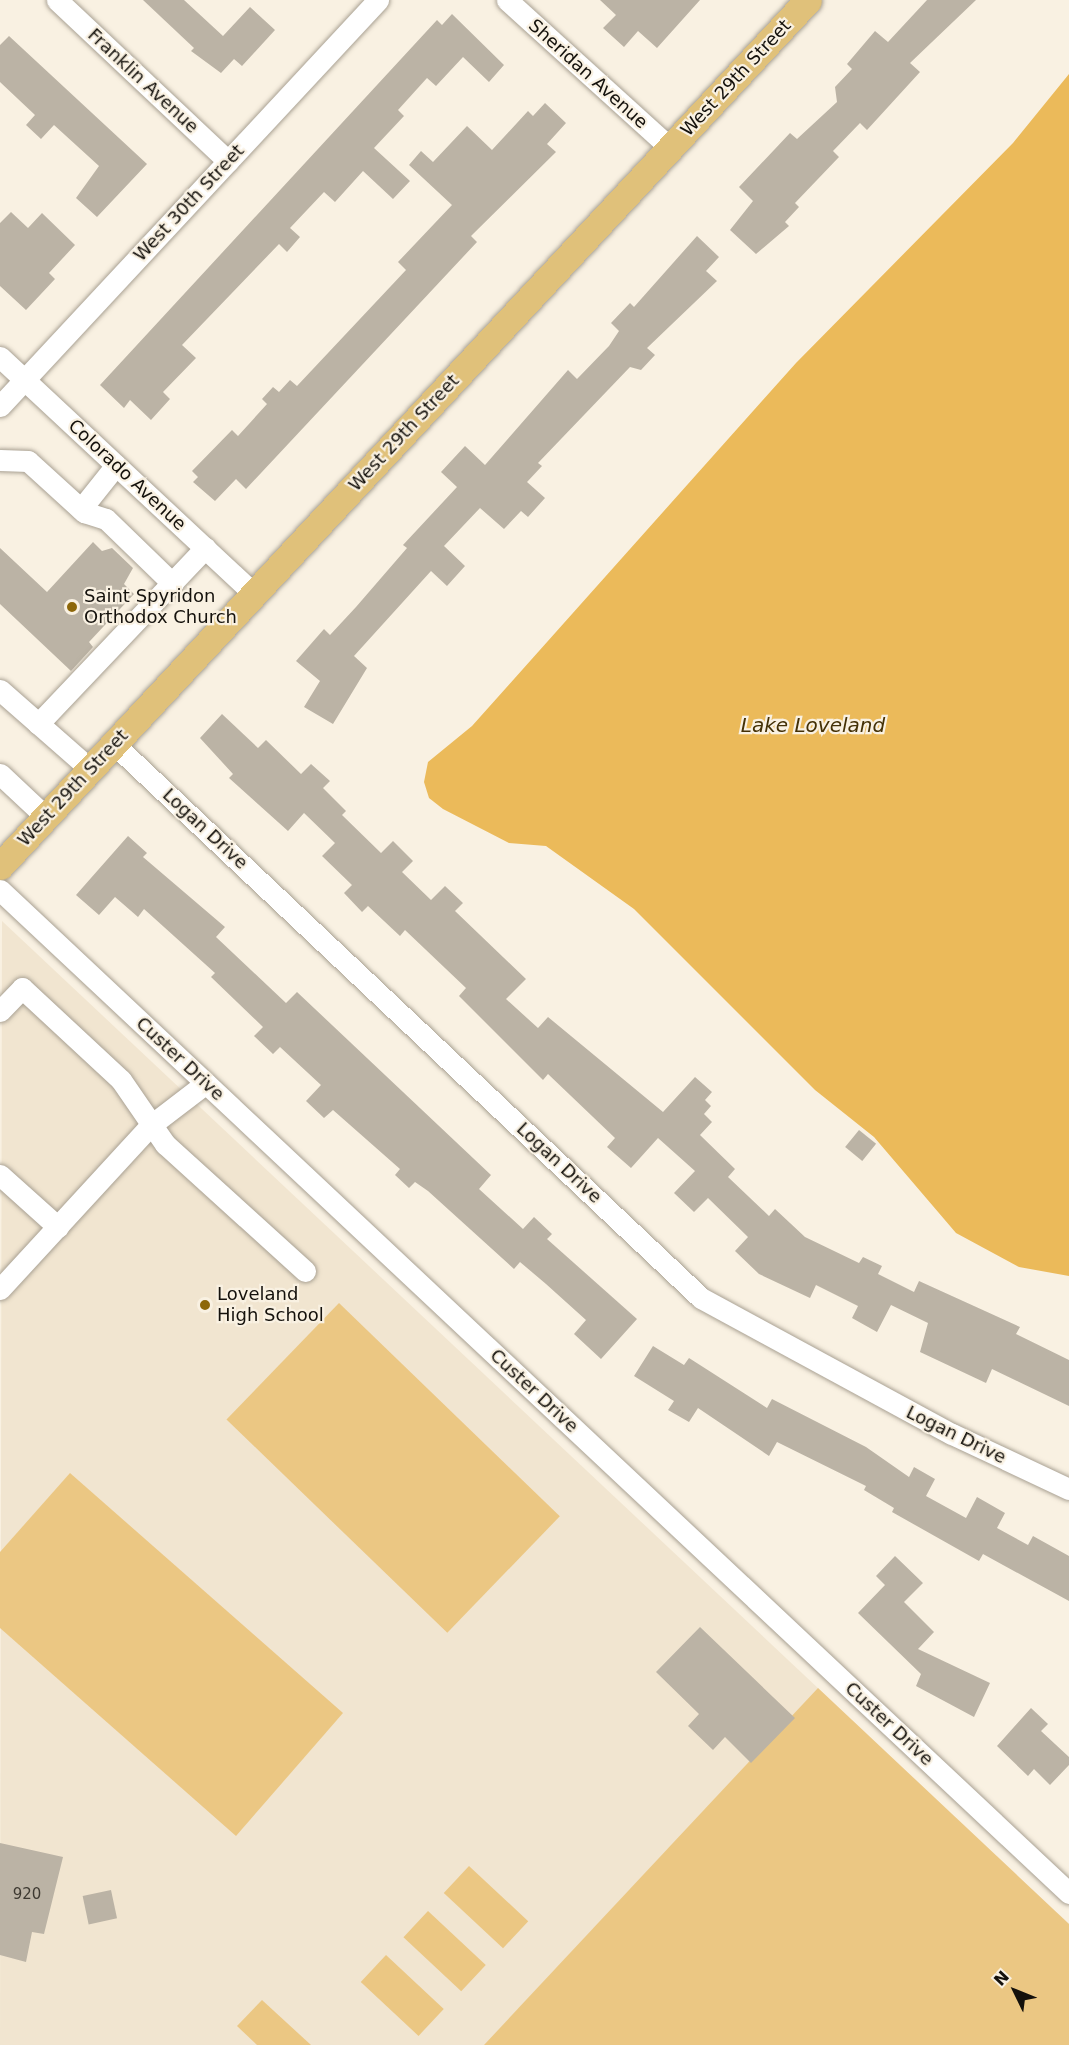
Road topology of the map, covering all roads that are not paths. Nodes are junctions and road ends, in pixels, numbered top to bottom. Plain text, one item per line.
1 (57, 0) edge
2 (378, 0) edge
3 (507, 0) edge
4 (808, 0) edge
5 (670, 148) junction
6 (228, 161) junction
7 (0, 357) edge
8 (25, 380) junction
9 (0, 406) edge
10 (0, 460) edge
11 (116, 465) junction
12 (81, 509) junction
13 (206, 548) junction
14 (173, 584) junction
15 (254, 594) junction
16 (0, 690) edge
17 (38, 724) junction
18 (114, 744) junction
19 (90, 770) junction
20 (0, 774) edge
21 (45, 817) junction
22 (0, 866) edge
23 (0, 890) edge
24 (0, 1011) edge
25 (206, 1083) junction
26 (151, 1125) junction
27 (0, 1175) edge
28 (58, 1227) junction
29 (305, 1271) dead end
30 (0, 1289) edge
31 (1069, 1489) edge
32 (1069, 1893) edge

1 - 6 street, Franklin Avenue
2 - 6 street, West 30th Street
3 - 5 street, Sheridan Avenue
4 - 5 main road, West 29th Street
5 - 15 main road, West 29th Street
6 - 8 street, West 30th Street
7 - 8 street, Colorado Avenue
8 - 9 street, West 30th Street
8 - 11 street, Colorado Avenue
10 - 12 street
11 - 12 street
11 - 13 street, Colorado Avenue
12 - 14 street
13 - 14 street
13 - 15 street, Colorado Avenue
14 - 17 street
15 - 18 main road, West 29th Street
16 - 17 street
17 - 19 street
18 - 19 main road, West 29th Street
18 - 31 street, Logan Drive
19 - 21 main road, West 29th Street
20 - 21 street
21 - 22 main road, West 29th Street
23 - 25 street, Custer Drive
24 - 26 street
25 - 26 street
25 - 32 street, Custer Drive
26 - 28 street
26 - 29 street
27 - 28 street
28 - 30 street

